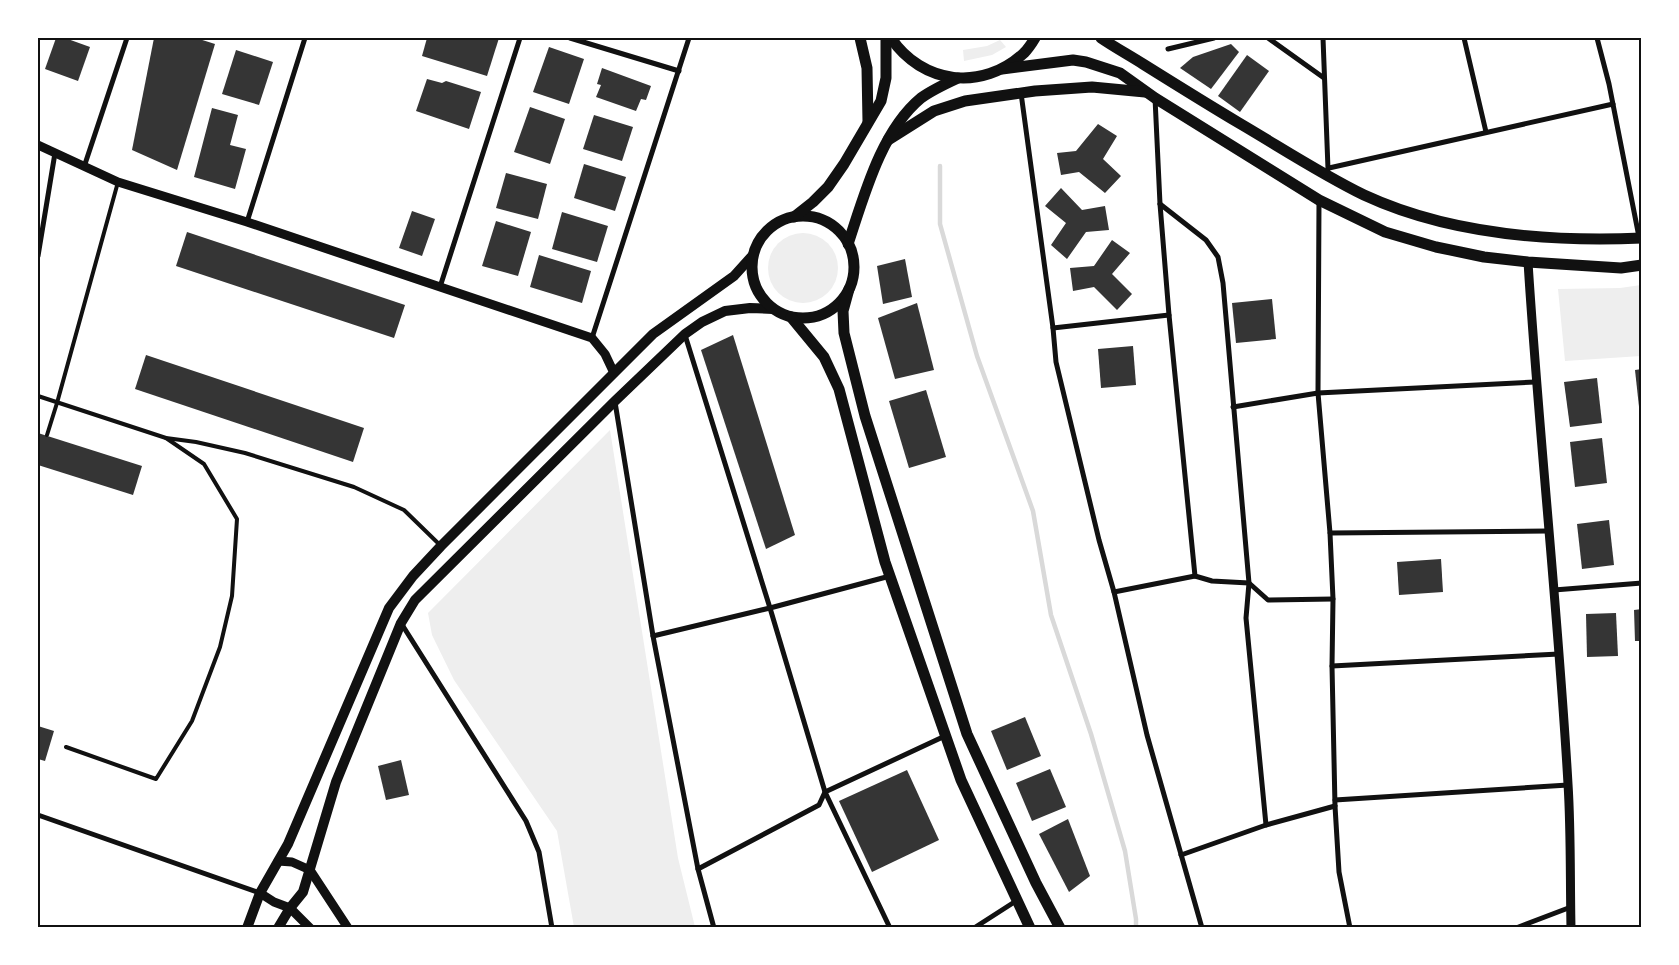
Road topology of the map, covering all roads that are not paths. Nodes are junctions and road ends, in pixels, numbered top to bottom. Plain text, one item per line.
1 (127, 38) edge
2 (305, 38) edge
3 (520, 38) edge
4 (570, 38) edge
5 (690, 38) edge
6 (860, 38) edge
7 (886, 38) edge
8 (891, 38) edge
9 (1035, 38) edge
10 (1101, 38) edge
11 (1113, 38) edge
12 (1214, 38) edge
13 (1268, 38) edge
14 (1323, 38) edge
15 (1464, 38) edge
16 (1597, 38) edge
17 (1168, 49) dead end
18 (1122, 51) junction
19 (1002, 69) junction
20 (678, 71) junction
21 (958, 78) junction
22 (1324, 78) junction
23 (1022, 93) junction
24 (1152, 95) junction
25 (1613, 104) junction
26 (868, 122) junction
27 (1486, 132) junction
28 (888, 140) junction
29 (38, 144) edge
30 (55, 154) junction
31 (84, 167) junction
32 (1327, 171) junction
33 (118, 182) junction
34 (1319, 200) junction
35 (1160, 204) junction
36 (794, 217) junction
37 (247, 222) junction
38 (1640, 238) edge
39 (848, 244) junction
40 (753, 255) junction
41 (38, 256) edge
42 (1528, 262) junction
43 (1642, 265) edge
44 (439, 287) junction
45 (849, 290) junction
46 (773, 309) junction
47 (1168, 315) junction
48 (791, 317) junction
49 (1053, 328) junction
50 (685, 334) junction
51 (592, 338) junction
52 (614, 373) junction
53 (1535, 382) junction
54 (1318, 393) junction
55 (38, 396) edge
56 (615, 401) junction
57 (57, 403) junction
58 (1233, 407) junction
59 (47, 435) dead end
60 (166, 438) junction
61 (1548, 531) junction
62 (1330, 533) junction
63 (441, 546) junction
64 (890, 576) junction
65 (1195, 576) junction
66 (1249, 582) junction
67 (1642, 583) edge
68 (1553, 590) junction
69 (1114, 592) junction
70 (1333, 599) junction
71 (770, 608) junction
72 (400, 623) junction
73 (653, 636) junction
74 (1559, 654) junction
75 (1332, 666) junction
76 (946, 736) junction
77 (66, 748) dead end
78 (1568, 785) junction
79 (825, 792) junction
80 (1335, 803) junction
81 (38, 815) edge
82 (1266, 825) junction
83 (1181, 855) junction
84 (278, 861) junction
85 (698, 869) junction
86 (310, 870) junction
87 (260, 893) junction
88 (1017, 901) junction
89 (1571, 907) junction
90 (290, 908) junction
91 (247, 928) edge
92 (278, 928) edge
93 (310, 928) edge
94 (348, 928) edge
95 (552, 928) edge
96 (714, 928) edge
97 (890, 928) edge
98 (974, 928) edge
99 (1030, 928) edge
100 (1060, 928) edge
101 (1202, 928) edge
102 (1350, 928) edge
103 (1516, 928) edge
104 (1571, 928) edge

1 - 31 street
2 - 37 street
3 - 44 street
4 - 20 street
5 - 20 street
6 - 26 main road
7 - 26 main road
8 - 21 main road
9 - 19 main road
10 - 18 main road
11 - 18 street
12 - 17 street
13 - 22 street
14 - 22 street
15 - 27 street
16 - 25 street
18 - 32 main road
19 - 21 main road
19 - 24 main road
20 - 51 street
21 - 28 main road
22 - 32 street
23 - 24 main road
23 - 28 main road
23 - 49 street
24 - 34 main road
24 - 35 street
25 - 27 street
25 - 38 street
26 - 36 main road
27 - 32 street
28 - 39 main road
29 - 30 street
30 - 31 street
30 - 41 street
31 - 33 street
32 - 38 main road
33 - 37 street
33 - 57 lane
34 - 42 main road
34 - 54 street
35 - 47 street
35 - 58 street
36 - 39 main road
36 - 40 main road
37 - 44 street
39 - 45 main road
40 - 46 main road
40 - 52 main road
42 - 43 main road
42 - 53 street
44 - 51 street
45 - 48 main road
45 - 100 main road
46 - 48 main road
46 - 50 main road
47 - 49 street
47 - 65 street
48 - 64 main road
49 - 69 street
50 - 56 main road
50 - 71 street
51 - 52 street
52 - 63 main road
53 - 54 street
53 - 61 street
54 - 58 street
54 - 62 street
55 - 57 lane
56 - 72 main road
56 - 73 street
57 - 59 lane
57 - 60 lane
58 - 66 street
60 - 63 lane
60 - 77 lane
61 - 62 street
61 - 68 street
62 - 70 street
63 - 84 main road
64 - 71 street
64 - 76 main road
65 - 66 street
65 - 69 street
66 - 70 street
66 - 82 street
67 - 68 street
68 - 74 street
69 - 83 street
70 - 75 street
71 - 73 street
71 - 79 street
72 - 86 main road
72 - 95 street
73 - 85 street
74 - 75 street
74 - 78 street
75 - 80 street
76 - 79 street
76 - 88 main road
78 - 80 street
78 - 89 street
79 - 85 street
79 - 97 street
80 - 82 street
80 - 102 street
81 - 87 street
82 - 83 street
83 - 101 street
84 - 86 street
84 - 87 main road
85 - 96 street
86 - 90 main road
86 - 94 street
87 - 90 street
87 - 91 main road
88 - 98 street
88 - 99 main road
89 - 103 street
89 - 104 street
90 - 92 main road
90 - 93 street

